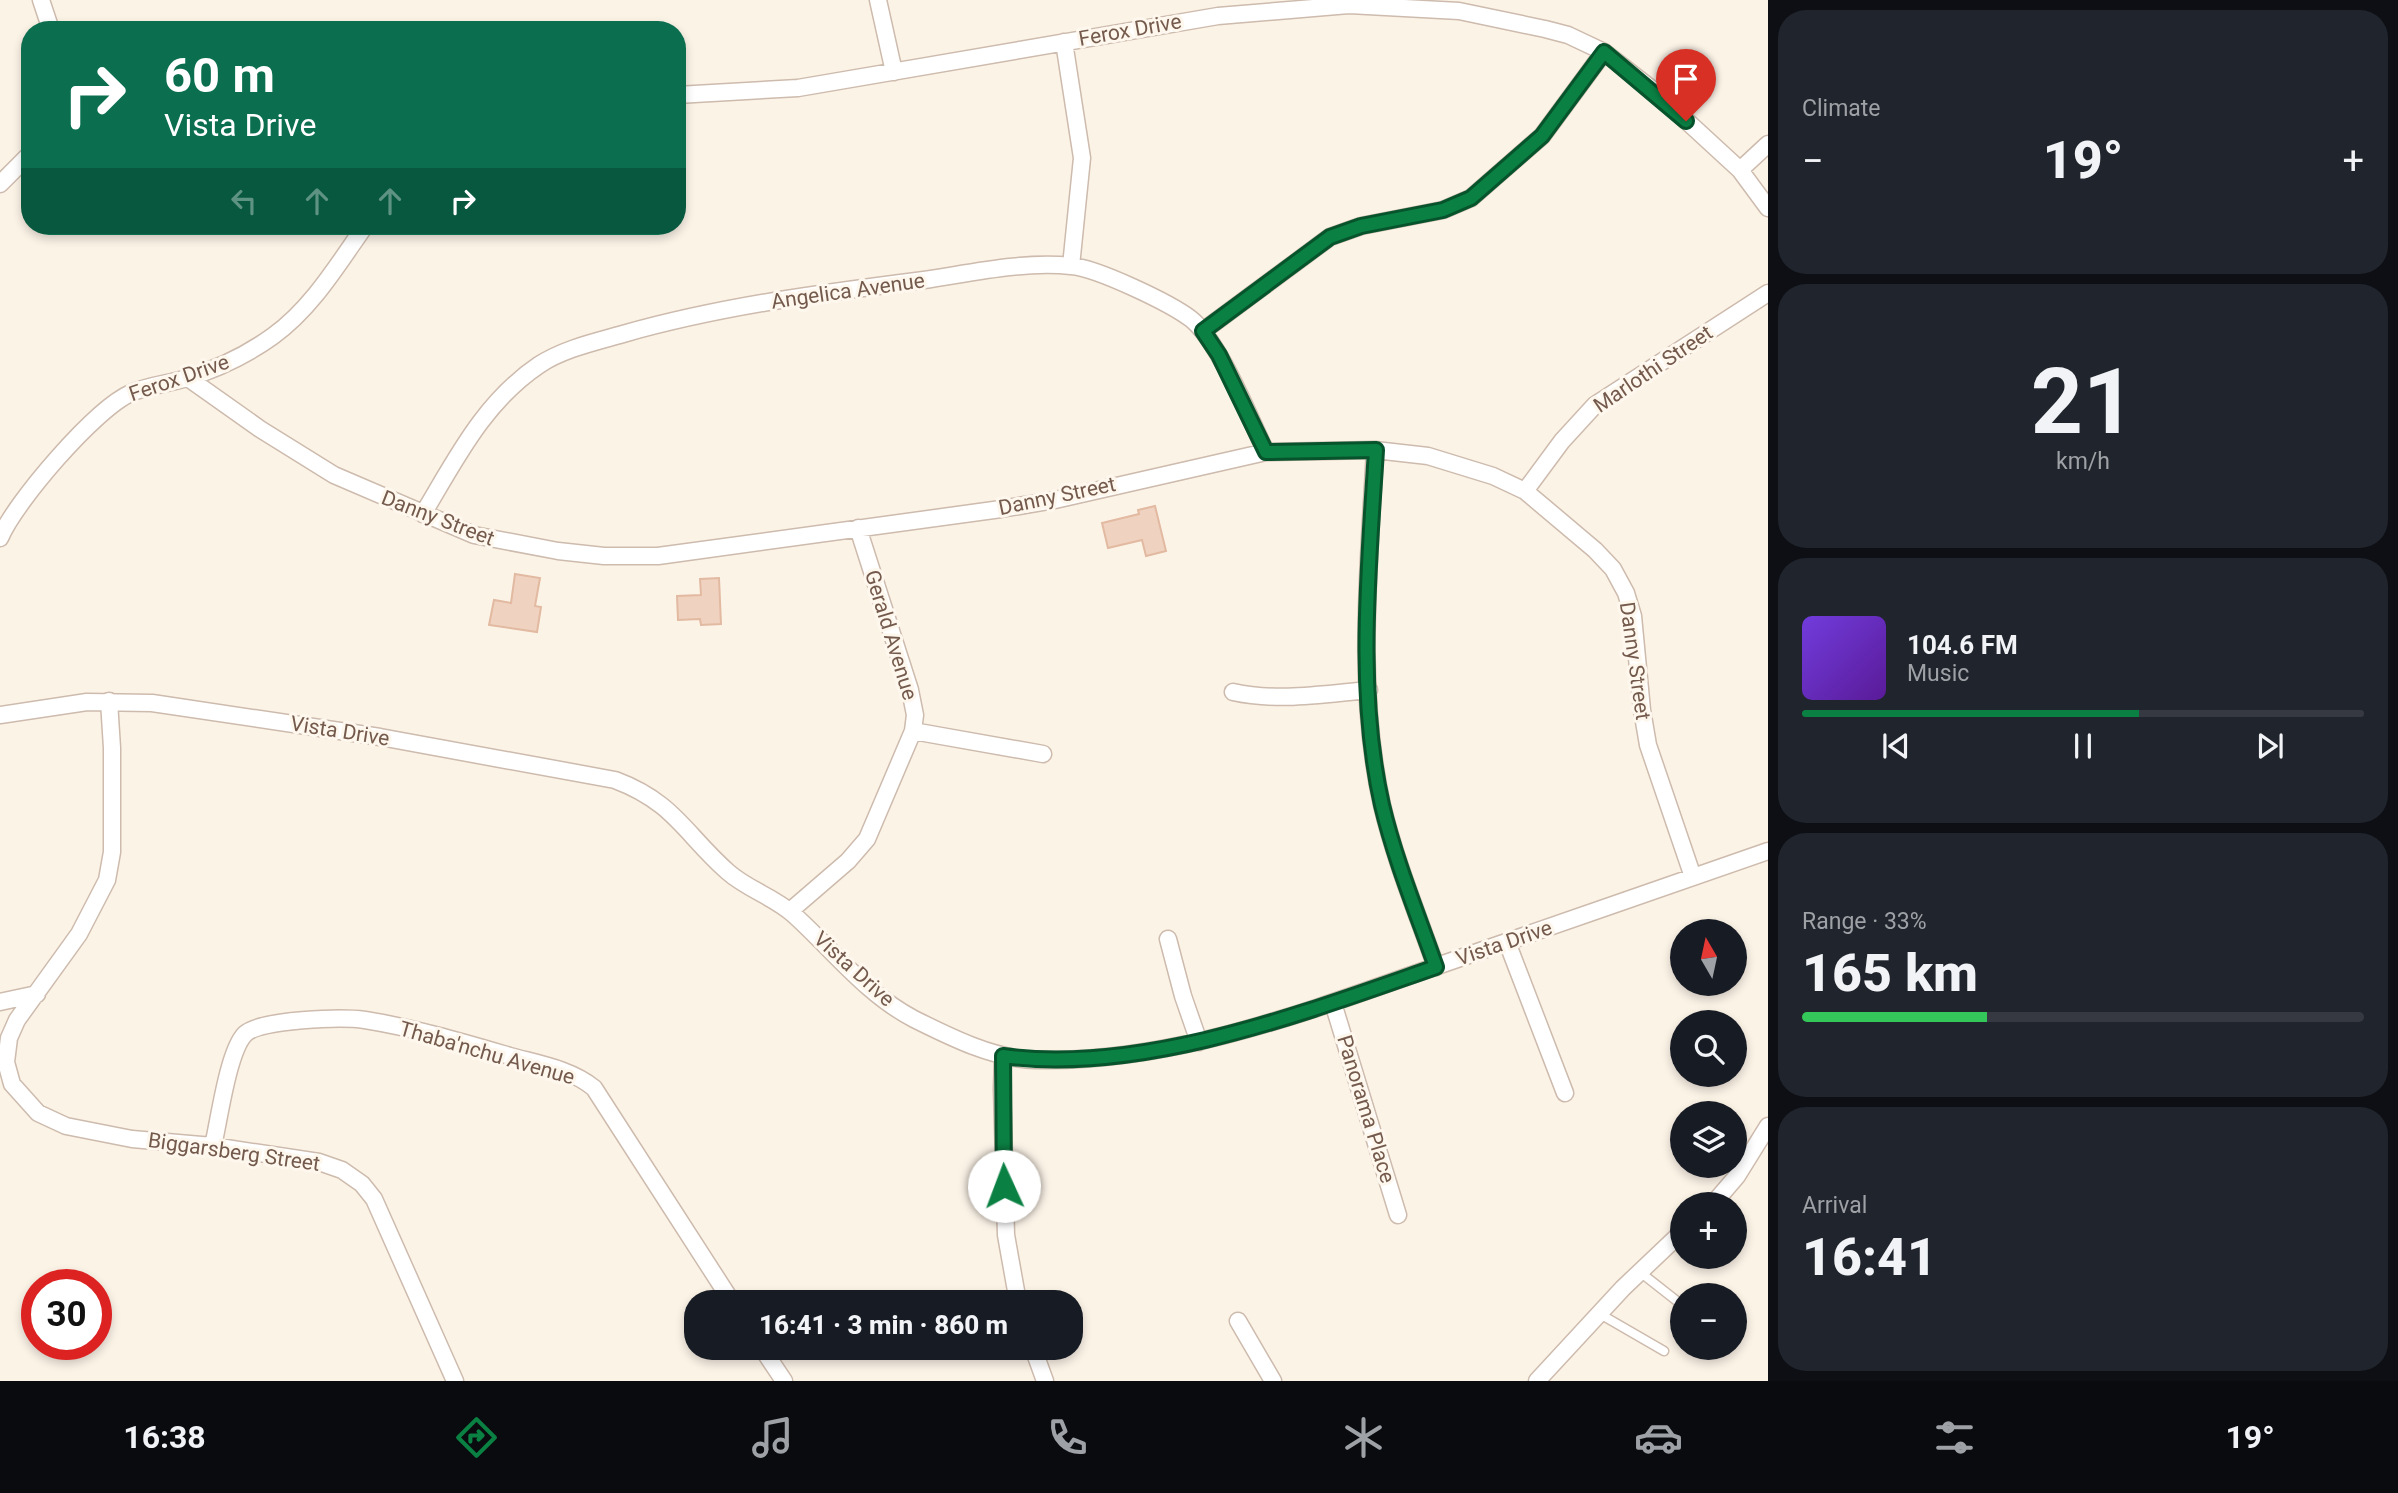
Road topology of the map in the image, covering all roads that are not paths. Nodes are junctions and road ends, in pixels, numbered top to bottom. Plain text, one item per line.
1 (41, 0) edge
2 (878, 0) edge
3 (1217, 8) edge
4 (48, 21) edge
5 (1064, 41) junction
6 (1604, 52) junction
7 (894, 72) junction
8 (686, 94) edge
9 (1768, 144) edge
10 (21, 163) edge
11 (1740, 170) junction
12 (0, 184) edge
13 (1768, 208) edge
14 (358, 235) edge
15 (1071, 266) junction
16 (1768, 293) edge
17 (1203, 331) junction
18 (188, 378) junction
19 (1376, 450) junction
20 (1266, 452) junction
21 (1525, 491) junction
22 (423, 514) junction
23 (858, 528) junction
24 (0, 538) edge
25 (1369, 690) junction
26 (1233, 692) dead end
27 (109, 701) junction
28 (0, 715) edge
29 (913, 731) junction
30 (1043, 754) dead end
31 (1768, 851) edge
32 (1693, 877) junction
33 (790, 911) junction
34 (1168, 939) dead end
35 (1507, 942) junction
36 (1436, 967) junction
37 (37, 994) junction
38 (0, 1002) edge
39 (1333, 1003) junction
40 (1199, 1042) junction
41 (1003, 1056) junction
42 (1565, 1093) dead end
43 (1768, 1126) edge
44 (213, 1146) junction
45 (1723, 1192) edge
46 (1398, 1215) dead end
47 (1670, 1243) edge
48 (1640, 1272) junction
49 (724, 1290) edge
50 (1016, 1290) edge
51 (1670, 1296) edge
52 (1600, 1314) junction
53 (1238, 1321) dead end
54 (1664, 1351) dead end
55 (770, 1360) edge
56 (1037, 1360) edge
57 (455, 1381) edge
58 (784, 1381) edge
59 (1045, 1381) edge
60 (1273, 1381) edge
61 (1537, 1381) edge

1 - 4 street
2 - 7 street
3 - 5 street, Ferox Drive
3 - 6 street, Ferox Drive
5 - 7 street, Ferox Drive
5 - 15 street
6 - 11 street, Ferox Drive
6 - 17 street
7 - 8 street, Ferox Drive
9 - 11 street
10 - 12 street
11 - 13 street, Ferox Drive
14 - 18 street, Ferox Drive
15 - 17 street, Angelica Avenue
15 - 22 street, Angelica Avenue
16 - 21 street, Marlothi Street
17 - 20 street, Angelica Avenue
18 - 22 street, Danny Street
18 - 24 street, Ferox Drive
19 - 20 street, Danny Street
19 - 21 street, Danny Street
19 - 25 street
20 - 23 street, Danny Street
21 - 32 street, Danny Street
22 - 23 street, Danny Street
23 - 29 street, Gerald Avenue
25 - 26 street
25 - 36 street
27 - 28 street, Vista Drive
27 - 33 street, Vista Drive
27 - 37 street
29 - 30 street
29 - 33 street, Gerald Avenue
31 - 32 street, Vista Drive
32 - 35 street, Vista Drive
33 - 41 street, Vista Drive
34 - 40 street
35 - 36 street, Vista Drive
35 - 42 street
36 - 39 street, Vista Drive
37 - 38 street
37 - 44 street, Biggarsberg Street
39 - 40 street, Vista Drive
39 - 46 street, Panorama Place
40 - 41 street, Vista Drive
41 - 50 street
43 - 45 street
44 - 49 street, Thaba'nchu Avenue
44 - 57 street, Biggarsberg Street
47 - 48 street
48 - 51 lane
48 - 52 street
52 - 54 lane
52 - 61 street
53 - 60 street
55 - 58 street
56 - 59 street

